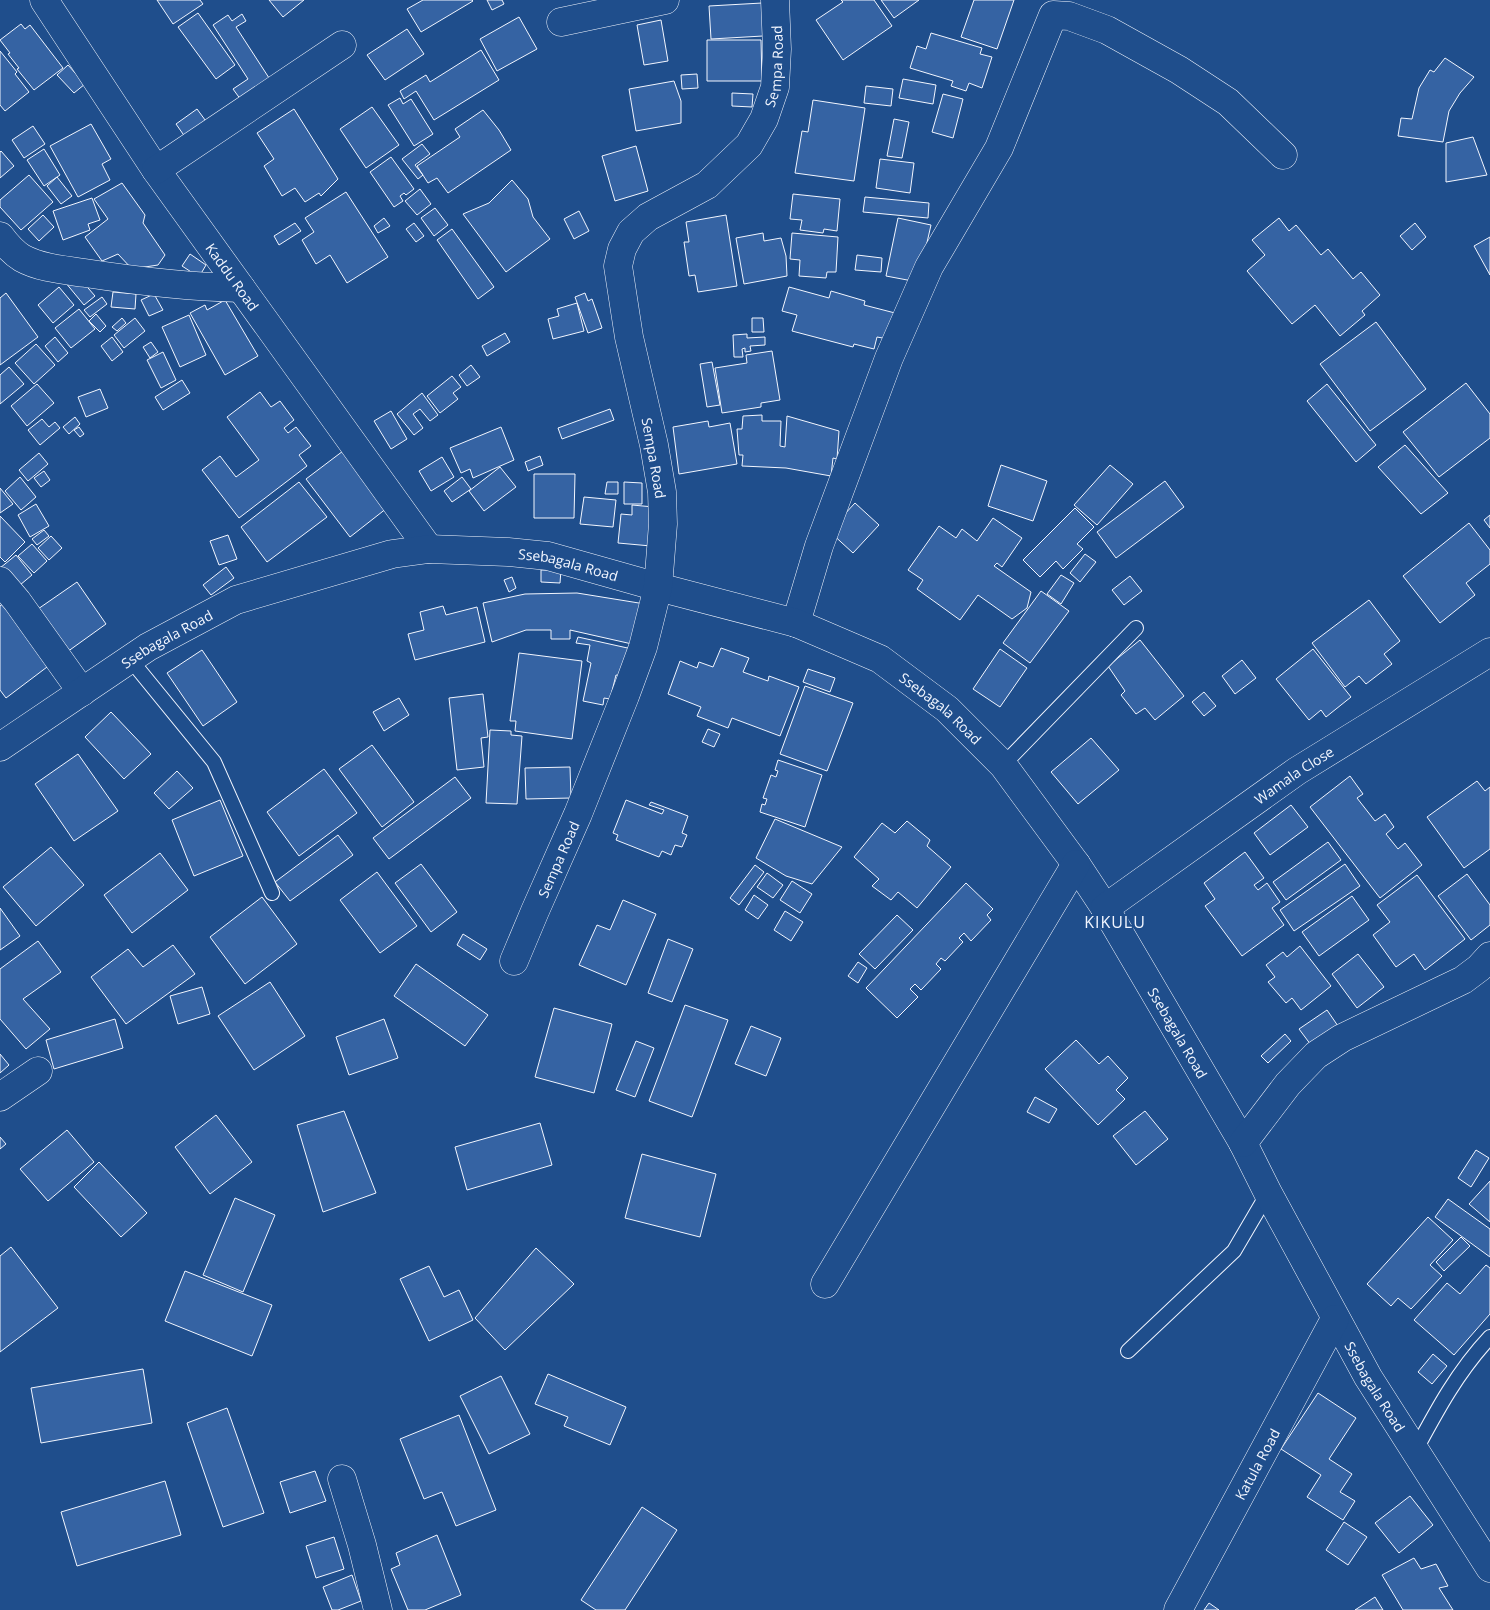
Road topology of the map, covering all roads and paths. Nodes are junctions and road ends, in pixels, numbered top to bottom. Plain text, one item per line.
1 (44, 0) edge
2 (666, 0) edge
3 (775, 0) edge
4 (1056, 8) edge
5 (561, 22) dead end
6 (342, 45) dead end
7 (1283, 154) dead end
8 (156, 170) junction
9 (0, 236) edge
10 (241, 288) junction
11 (429, 549) junction
12 (0, 581) edge
13 (658, 587) junction
14 (796, 623) junction
15 (1136, 628) dead end
16 (1490, 652) edge
17 (130, 659) junction
18 (82, 692) junction
19 (0, 747) edge
20 (1003, 765) junction
21 (1076, 864) junction
22 (272, 893) dead end
23 (1105, 908) junction
24 (1490, 956) edge
25 (514, 962) dead end
26 (38, 1071) dead end
27 (0, 1097) edge
28 (1243, 1143) junction
29 (1268, 1193) junction
30 (825, 1284) dead end
31 (1335, 1319) junction
32 (1490, 1337) edge
33 (1128, 1351) dead end
34 (1416, 1451) junction
35 (342, 1479) dead end
36 (1490, 1568) edge
37 (378, 1610) edge
38 (1178, 1610) edge

1 - 8 street, Kaddu Road
2 - 5 street
3 - 13 street, Sempa Road
4 - 7 street
4 - 14 street
6 - 8 street
8 - 10 street, Kaddu Road
9 - 10 street
10 - 11 street, Kaddu Road
11 - 13 street, Ssebagala Road
11 - 17 street, Ssebagala Road
12 - 18 street
13 - 14 street, Ssebagala Road
13 - 25 street, Sempa Road
14 - 20 street, Ssebagala Road
15 - 20 lane
16 - 23 street, Wamala Close
17 - 18 street, Ssebagala Road
17 - 22 lane
18 - 19 street, Ssebagala Road
20 - 21 street, Ssebagala Road
21 - 23 street, Ssebagala Road
21 - 30 street
23 - 28 street, Ssebagala Road
24 - 28 street
26 - 27 street
28 - 29 street, Ssebagala Road
29 - 31 street, Ssebagala Road
29 - 33 lane
31 - 34 street, Ssebagala Road
31 - 38 street, Katula Road
32 - 34 lane
34 - 36 street, Ssebagala Road
35 - 37 street

